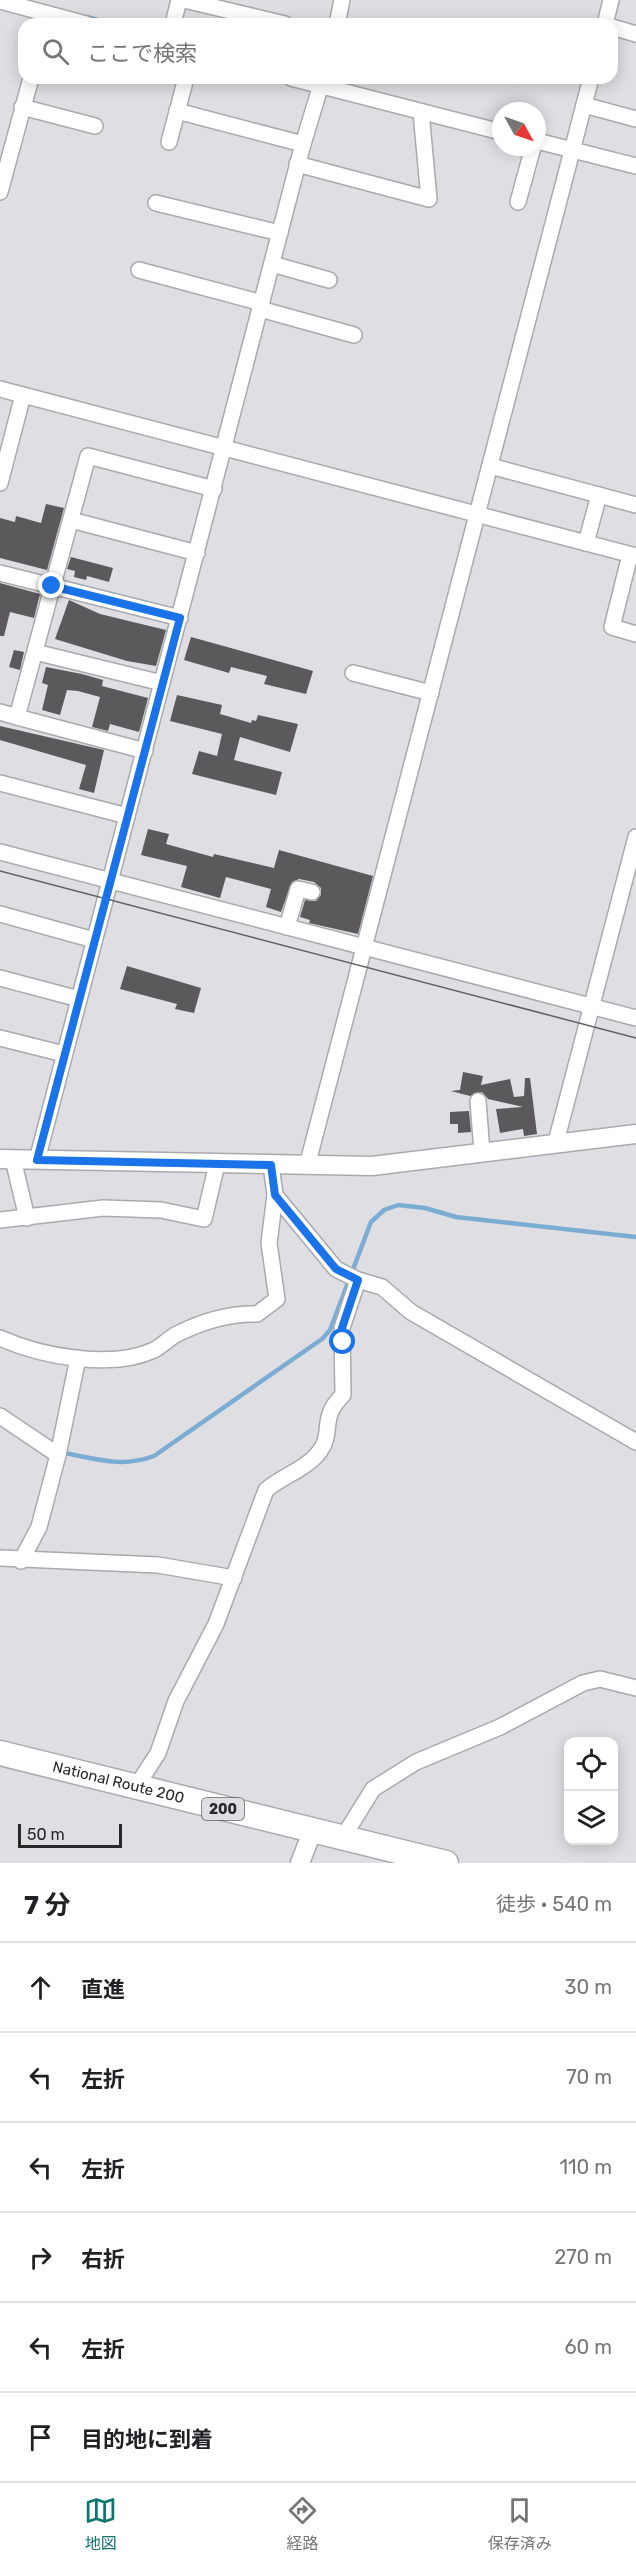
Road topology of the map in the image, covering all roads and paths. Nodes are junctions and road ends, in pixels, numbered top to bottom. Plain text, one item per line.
1 (178, 0) edge
2 (184, 0) edge
3 (342, 0) edge
4 (611, 0) edge
5 (0, 1) edge
6 (50, 11) edge
7 (69, 18) edge
8 (174, 18) edge
9 (260, 18) edge
10 (338, 18) edge
11 (606, 18) edge
12 (618, 29) edge
13 (636, 34) edge
14 (29, 84) edge
15 (184, 84) edge
16 (321, 84) edge
17 (332, 84) edge
18 (589, 84) edge
19 (584, 105) junction
20 (22, 106) junction
21 (177, 111) junction
22 (421, 112) junction
23 (636, 119) edge
24 (95, 126) dead end
25 (492, 130) edge
26 (169, 142) dead end
27 (546, 142) edge
28 (303, 144) junction
29 (574, 147) junction
30 (531, 156) edge
31 (297, 164) junction
32 (636, 166) edge
33 (0, 192) edge
34 (156, 202) dead end
35 (518, 202) dead end
36 (280, 233) junction
37 (272, 264) junction
38 (139, 270) dead end
39 (329, 280) dead end
40 (261, 306) junction
41 (354, 335) dead end
42 (0, 389) edge
43 (23, 394) junction
44 (224, 448) junction
45 (490, 466) junction
46 (0, 483) edge
47 (214, 489) junction
48 (599, 495) junction
49 (636, 505) edge
50 (478, 514) junction
51 (70, 520) junction
52 (586, 543) junction
53 (197, 553) junction
54 (633, 556) edge
55 (0, 573) edge
56 (52, 586) junction
57 (180, 618) junction
58 (636, 634) edge
59 (35, 652) junction
60 (353, 674) dead end
61 (162, 683) junction
62 (431, 693) junction
63 (0, 712) edge
64 (17, 717) junction
65 (145, 751) junction
66 (0, 783) edge
67 (127, 816) junction
68 (636, 837) edge
69 (0, 852) edge
70 (110, 880) junction
71 (312, 892) dead end
72 (0, 914) edge
73 (287, 927) junction
74 (94, 940) junction
75 (364, 947) junction
76 (0, 978) edge
77 (79, 999) junction
78 (591, 1005) junction
79 (636, 1018) edge
80 (0, 1038) edge
81 (64, 1054) junction
82 (478, 1101) dead end
83 (636, 1134) edge
84 (556, 1142) junction
85 (482, 1152) junction
86 (6, 1159) edge
87 (37, 1160) junction
88 (217, 1164) junction
89 (271, 1165) junction
90 (307, 1166) junction
91 (275, 1195) junction
92 (27, 1218) junction
93 (0, 1220) edge
94 (354, 1278) junction
95 (0, 1338) edge
96 (78, 1358) junction
97 (0, 1416) edge
98 (636, 1442) edge
99 (58, 1455) junction
100 (0, 1558) edge
101 (21, 1561) junction
102 (234, 1578) junction
103 (636, 1688) edge
104 (0, 1753) edge
105 (136, 1787) junction
106 (312, 1832) junction
107 (342, 1839) junction
108 (300, 1863) edge
109 (446, 1863) edge

1 - 8 street
2 - 9 street
3 - 10 street
4 - 11 street
5 - 6 street
6 - 7 street
12 - 13 street
14 - 20 street
15 - 21 street
16 - 28 street
17 - 22 street
18 - 19 street
19 - 23 street
19 - 29 street
20 - 24 street
20 - 33 street
21 - 26 street
21 - 28 street
22 - 25 street
22 - 31 street
27 - 29 street
28 - 31 street
29 - 32 street
29 - 45 street
30 - 35 street
31 - 36 street
34 - 36 street
36 - 37 street
37 - 39 street
37 - 40 street
38 - 40 street
40 - 41 street
40 - 44 street
42 - 43 street
43 - 44 street
43 - 46 street
44 - 47 street
44 - 50 street
45 - 48 street
45 - 50 street
47 - 51 street
47 - 53 street
48 - 49 street
48 - 52 street
50 - 52 street
50 - 62 street
51 - 53 street
51 - 56 street
52 - 54 street
53 - 57 street
54 - 58 street
55 - 56 street
56 - 57 street
56 - 59 street
57 - 61 street
59 - 61 street
59 - 64 street
60 - 62 street
61 - 65 street
62 - 75 street
63 - 64 street
64 - 65 street
65 - 67 street
66 - 67 street
67 - 70 street
68 - 78 street
69 - 70 street
70 - 73 street
70 - 74 street
71 - 73 street
72 - 74 street
73 - 75 street
74 - 77 street
75 - 78 street
75 - 90 street
76 - 77 street
77 - 81 street
78 - 79 street
78 - 84 street
80 - 81 street
81 - 87 street
82 - 85 street
83 - 84 street
84 - 85 street
85 - 90 street
86 - 87 street
86 - 92 street
87 - 88 street
88 - 89 street
88 - 92 street
89 - 90 street
89 - 91 street
91 - 94 street
91 - 96 street
92 - 93 street
94 - 98 street
94 - 102 street
95 - 96 street
96 - 99 street
97 - 99 street
99 - 101 street
100 - 101 street
101 - 102 street
102 - 105 street
103 - 107 street
104 - 105 highway, National Route 200 / 200
105 - 106 highway, National Route 200 / 200
106 - 107 highway, National Route 200 / 200
106 - 108 street
107 - 109 highway, National Route 200 / 200

